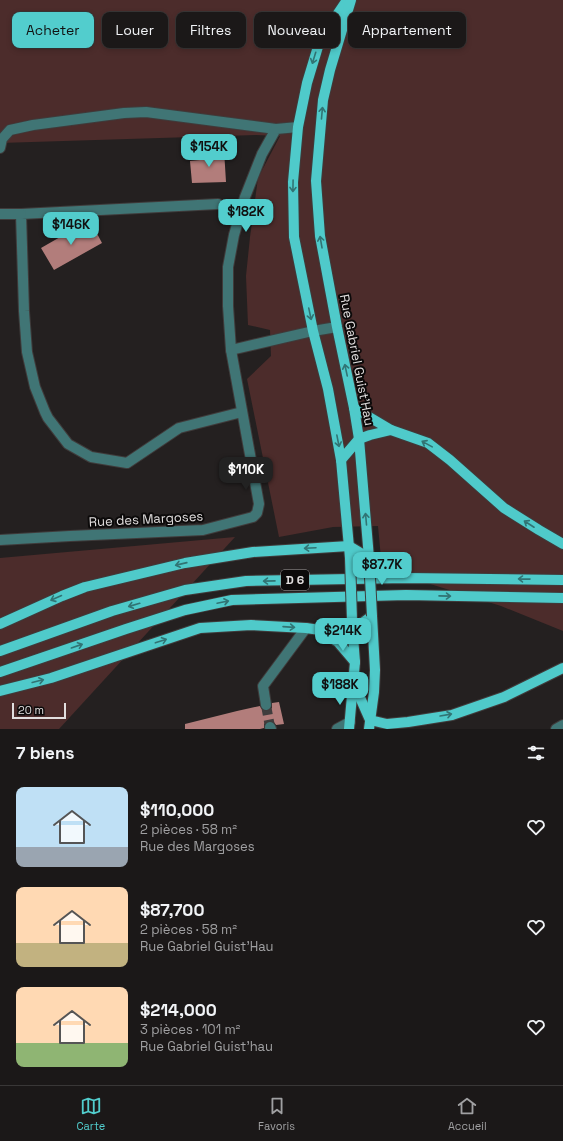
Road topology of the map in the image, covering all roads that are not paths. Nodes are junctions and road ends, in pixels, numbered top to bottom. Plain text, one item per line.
1 (347, 0) edge
2 (351, 0) edge
3 (298, 128) junction
4 (276, 129) junction
5 (0, 148) edge
6 (218, 204) dead end
7 (0, 214) edge
8 (22, 214) junction
9 (337, 327) junction
10 (313, 331) junction
11 (232, 350) junction
12 (354, 408) junction
13 (242, 412) junction
14 (392, 430) junction
15 (359, 439) junction
16 (341, 460) junction
17 (0, 540) edge
18 (563, 544) edge
19 (349, 546) junction
20 (369, 558) junction
21 (563, 580) edge
22 (563, 598) edge
23 (372, 616) junction
24 (0, 624) edge
25 (352, 625) junction
26 (306, 628) junction
27 (318, 630) junction
28 (0, 651) edge
29 (355, 662) junction
30 (563, 668) edge
31 (0, 672) edge
32 (354, 684) junction
33 (0, 691) edge
34 (266, 705) tunnel mouth
35 (370, 725) edge
36 (563, 725) edge
37 (349, 726) edge
38 (337, 729) edge
39 (556, 729) edge

1 -> 3 main road
9 -> 2 main road, Rue Gabriel Guist'Hau
3 - 4 street
3 -> 10 main road
4 - 5 street
4 - 11 street, Rue des Margoses
6 - 8 street
7 - 8 street
8 - 13 street
9 - 10 street
12 -> 9 main road, Rue Gabriel Guist'Hau
10 - 11 street
10 -> 16 main road
11 - 13 street, Rue des Margoses
12 - 14 main road
12 - 15 main road, Rue Gabriel Guist'Hau
13 - 17 street, Rue des Margoses
14 - 15 main road
18 -> 14 main road
15 - 16 main road
20 -> 15 main road, Rue Gabriel Guist'Hau
16 - 19 main road
19 - 20 main road
19 -> 24 main road
19 - 25 main road, bridge
20 - 23 main road, Rue Gabriel Guist'Hau, bridge
21 -> 28 main road, D 6
31 -> 22 main road, D 6
23 - 25 main road
23 - 35 main road, Rue Gabriel Guist'Hau
25 - 27 main road
25 - 29 main road
26 - 27 main road
33 -> 26 main road
26 - 34 street
27 - 29 main road
29 - 32 main road
35 -> 30 main road
32 - 35 main road
32 - 37 main road
36 - 39 street
37 - 38 street

